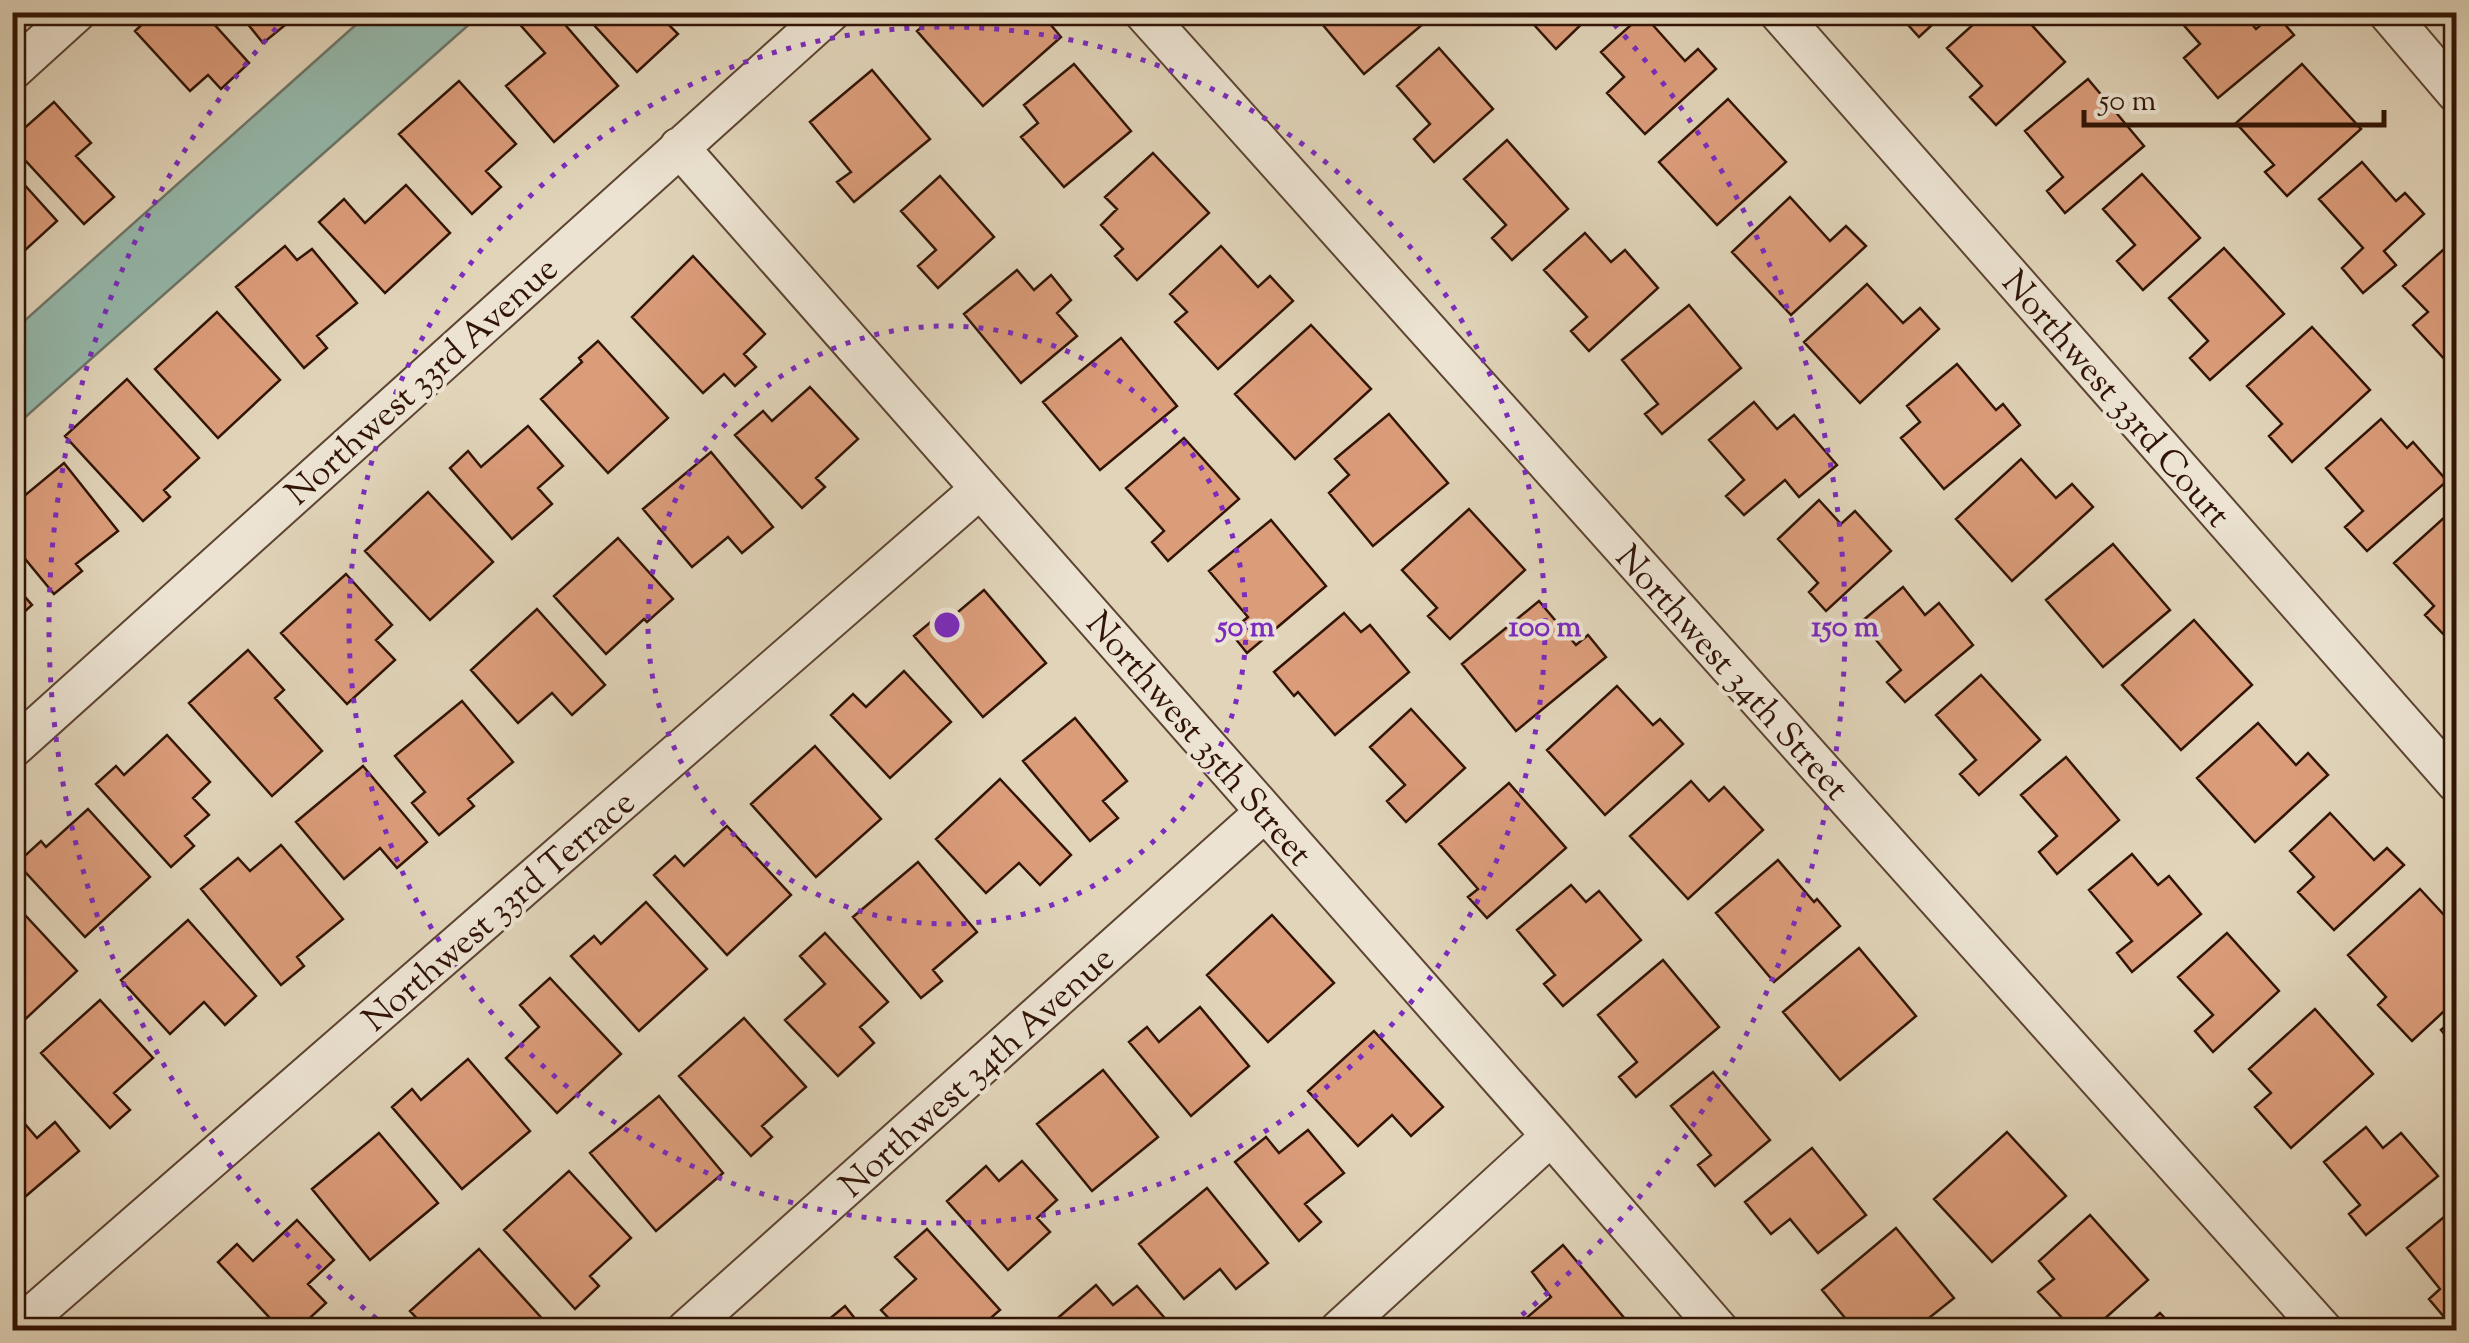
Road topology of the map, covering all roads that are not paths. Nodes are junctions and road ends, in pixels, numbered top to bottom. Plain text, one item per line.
1 (77, 12) edge
2 (831, 12) edge
3 (1143, 12) edge
4 (1778, 12) edge
5 (2387, 12) edge
6 (12, 71) edge
7 (2456, 93) edge
8 (679, 148) junction
9 (980, 489) junction
10 (12, 750) edge
11 (2456, 783) edge
12 (1265, 812) junction
13 (1551, 1136) junction
14 (15, 1330) edge
15 (686, 1330) edge
16 (1340, 1330) edge
17 (1719, 1330) edge
18 (2323, 1330) edge

1 - 6 street
2 - 8 street, Northwest 33rd Avenue
3 - 18 street, Northwest 34th Street
4 - 11 street, Northwest 33rd Court
5 - 7 street
8 - 9 street, Northwest 35th Street
8 - 10 street, Northwest 33rd Avenue
9 - 12 street, Northwest 35th Street
9 - 14 street, Northwest 33rd Terrace
12 - 13 street, Northwest 35th Street
12 - 15 street, Northwest 34th Avenue
13 - 16 street
13 - 17 street, Northwest 35th Street

